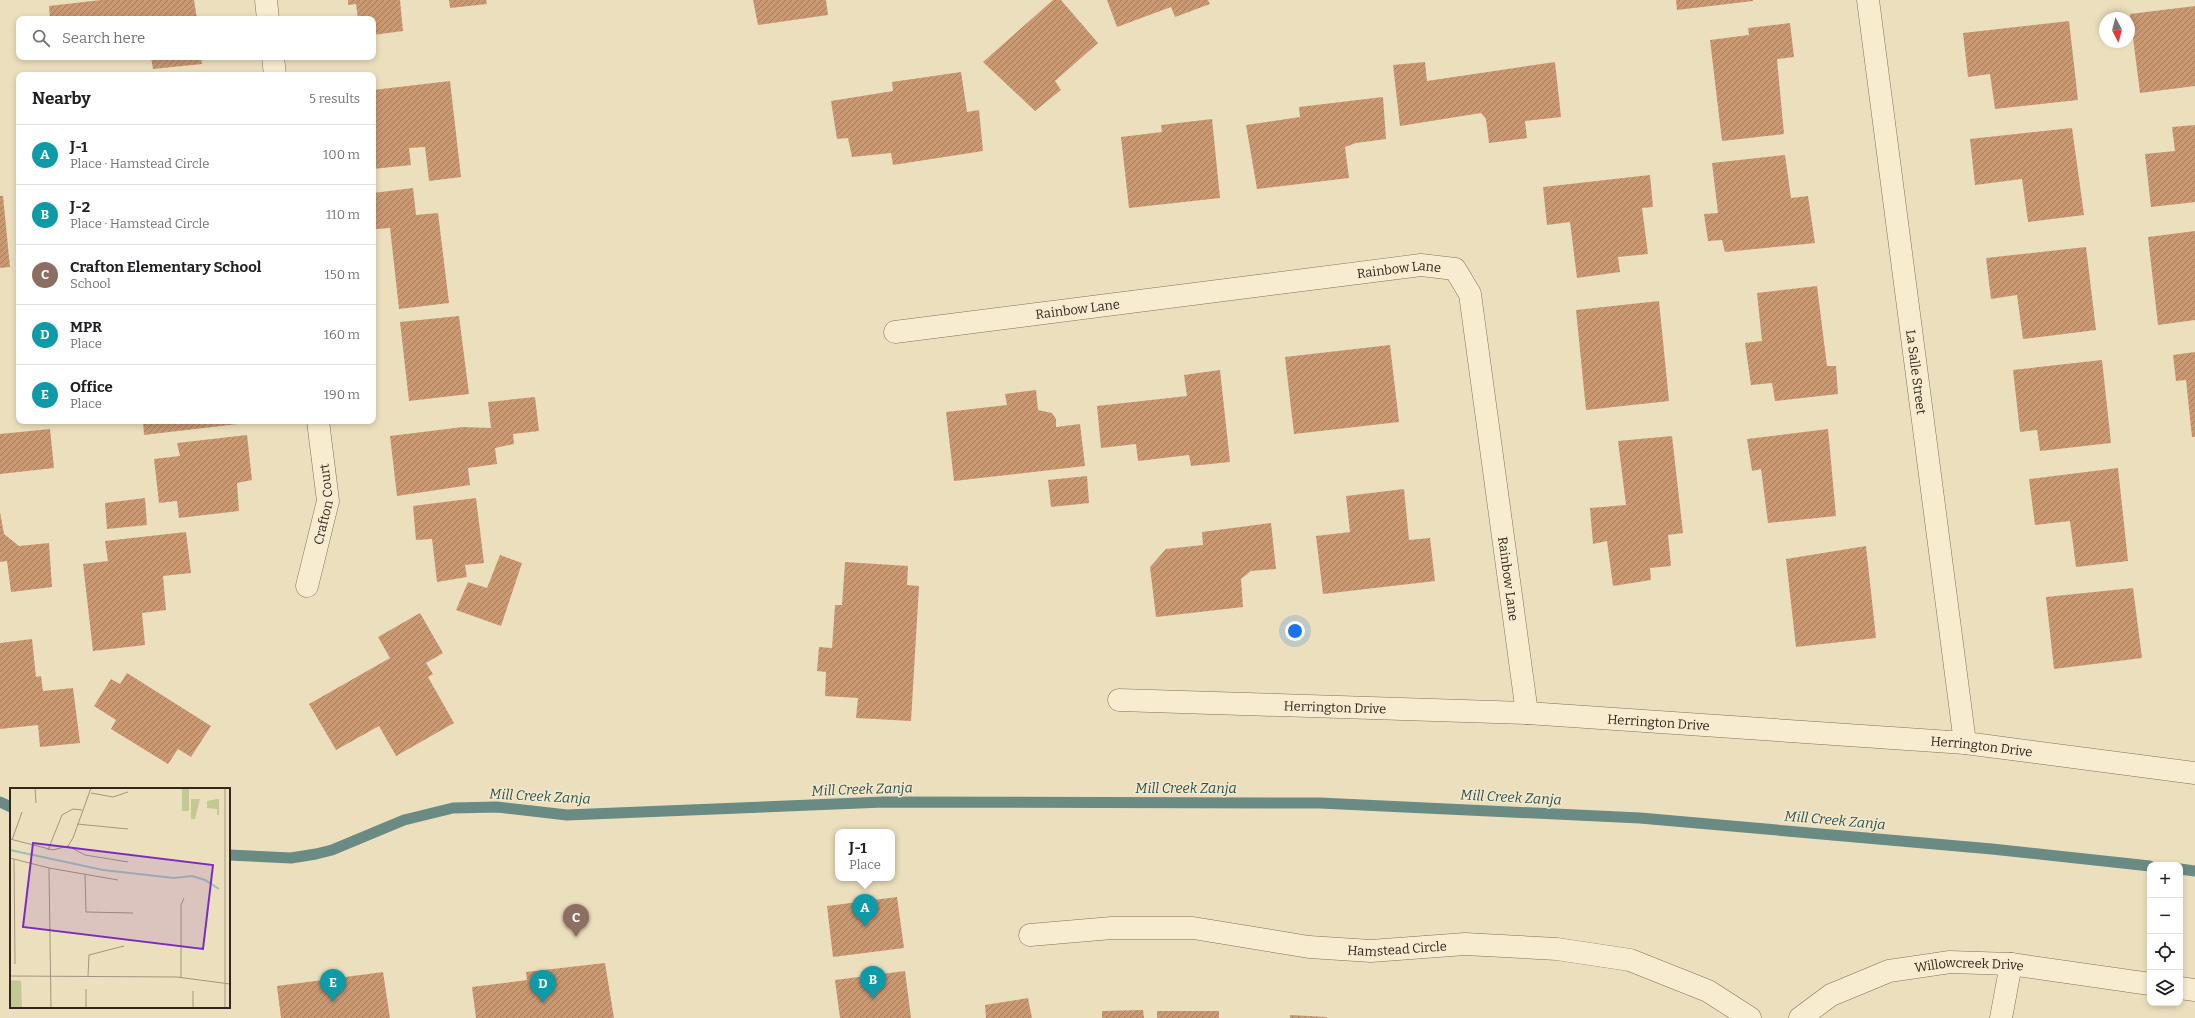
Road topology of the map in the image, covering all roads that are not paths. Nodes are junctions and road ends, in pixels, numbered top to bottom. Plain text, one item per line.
1 (266, 0) edge
2 (1868, 0) edge
3 (268, 16) edge
4 (273, 60) edge
5 (275, 72) edge
6 (895, 332) dead end
7 (318, 424) edge
8 (307, 586) dead end
9 (1119, 700) dead end
10 (1527, 713) junction
11 (1965, 743) junction
12 (2195, 773) edge
13 (1030, 935) dead end
14 (2010, 964) junction
15 (2147, 984) edge
16 (2183, 988) edge
17 (2195, 990) edge
18 (1750, 1018) edge
19 (1800, 1018) edge
20 (2001, 1018) edge

1 - 3 street
2 - 11 street, La Salle Street
4 - 5 street
6 - 10 street, Rainbow Lane
7 - 8 street, Crafton Court
9 - 10 street, Herrington Drive
10 - 11 street, Herrington Drive
11 - 12 street, Herrington Drive
13 - 18 street, Hamstead Circle
14 - 15 street, Willowcreek Drive
14 - 19 street, Willowcreek Drive
14 - 20 street
16 - 17 street

